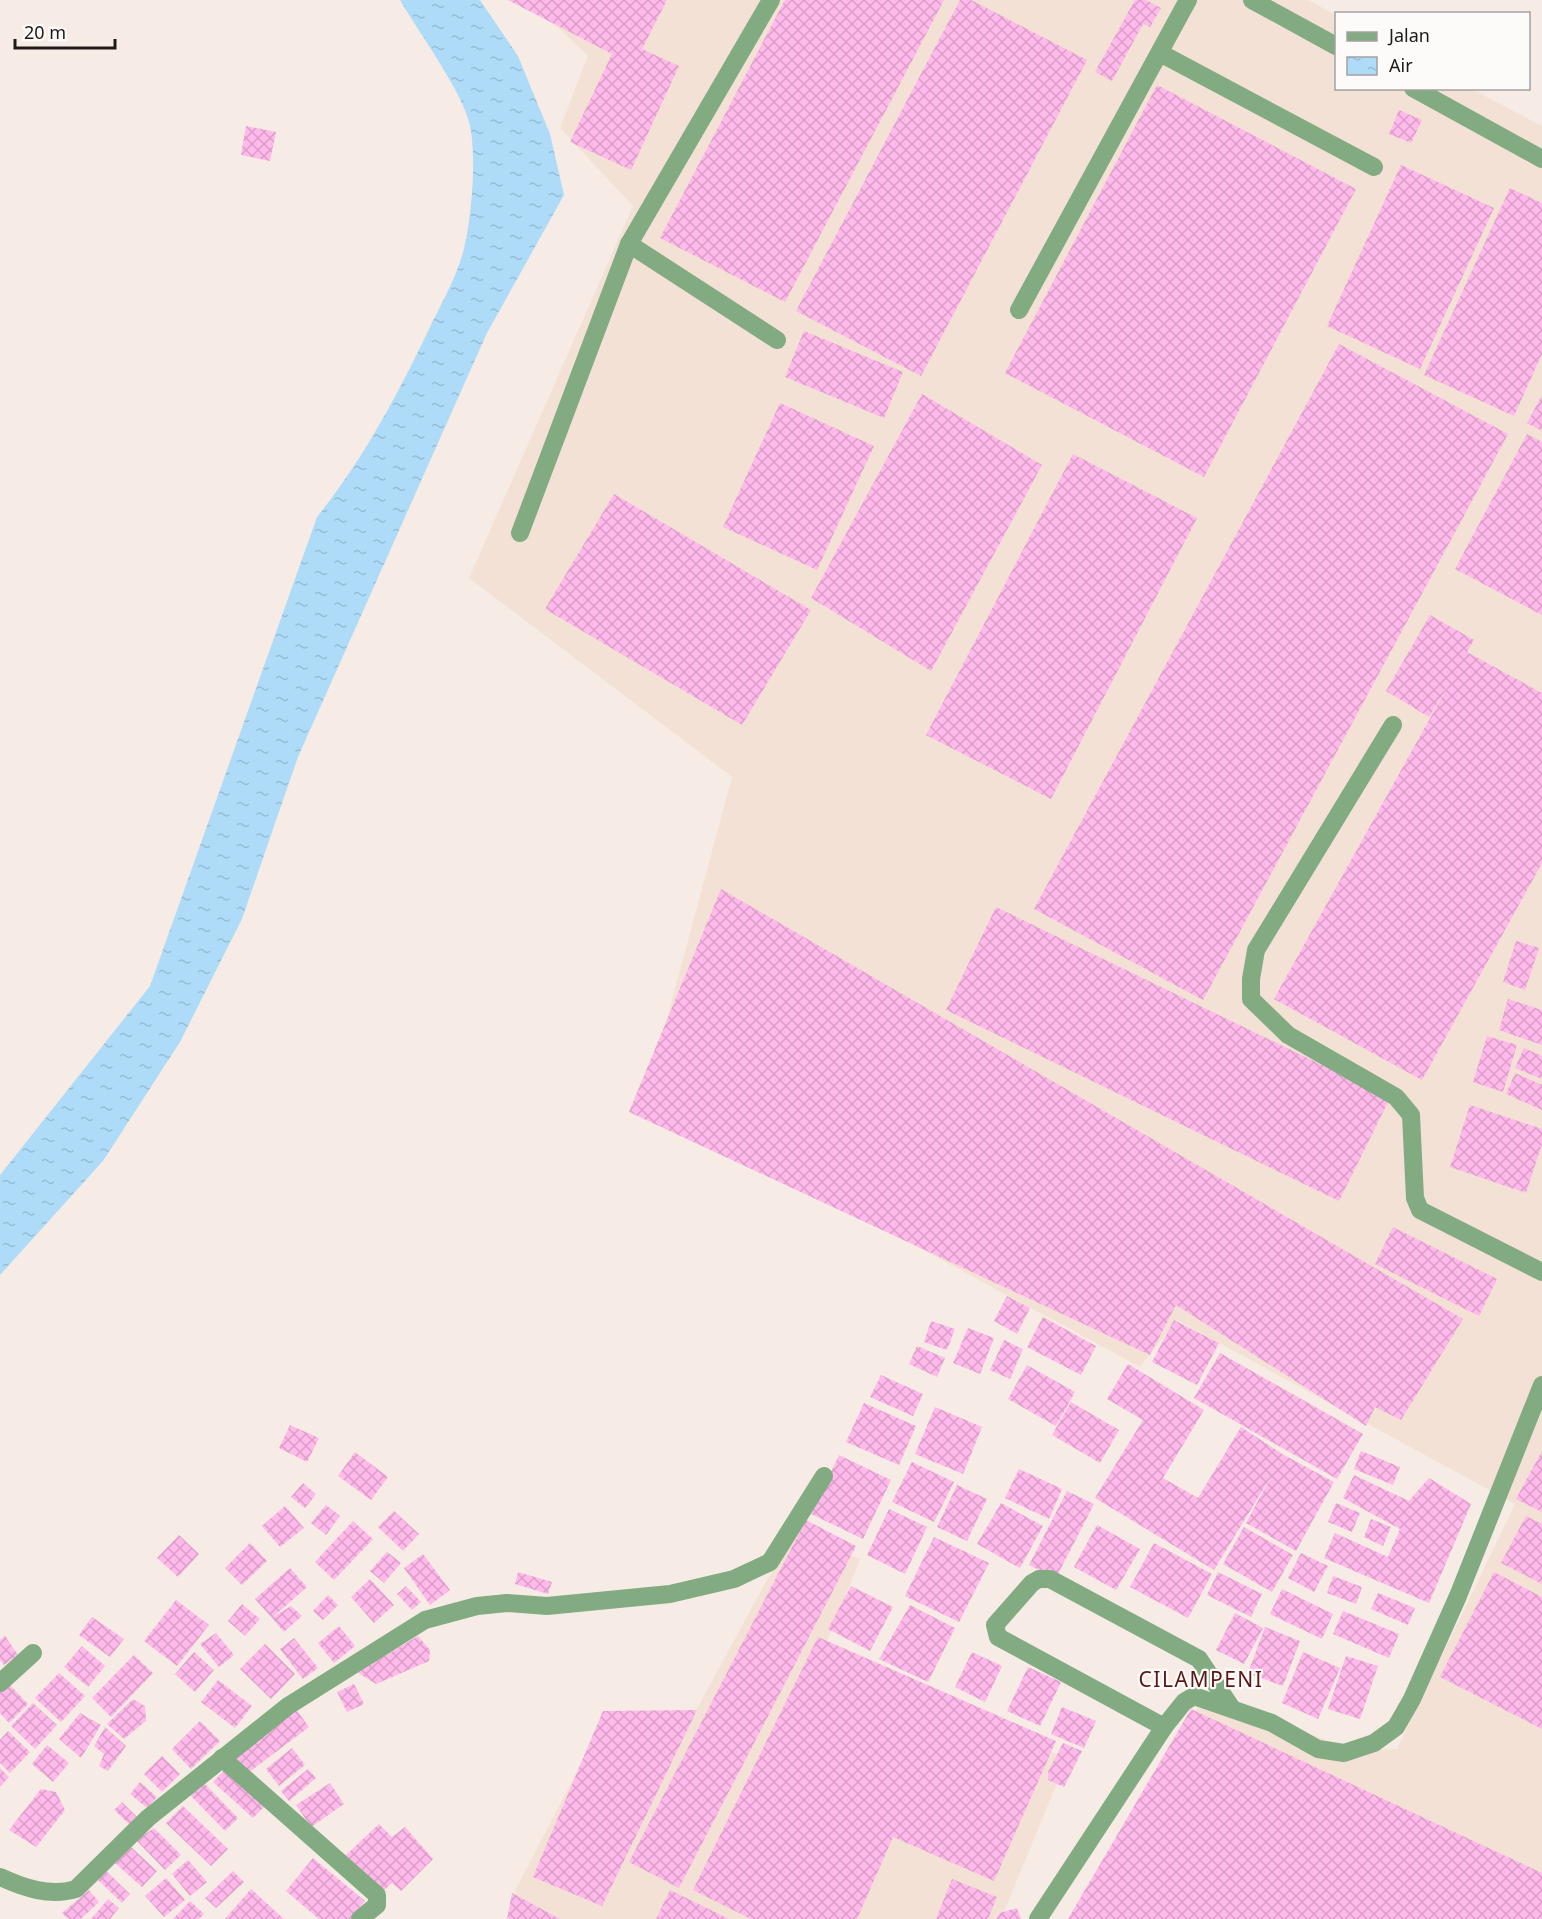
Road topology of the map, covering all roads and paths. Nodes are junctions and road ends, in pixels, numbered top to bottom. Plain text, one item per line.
1 (771, 0) edge
2 (1188, 0) edge
3 (1252, 0) edge
4 (1335, 45) edge
5 (1160, 53) junction
6 (1417, 90) edge
7 (1542, 159) edge
8 (1374, 167) dead end
9 (629, 244) junction
10 (1019, 310) dead end
11 (777, 340) dead end
12 (520, 533) dead end
13 (1393, 726) dead end
14 (1542, 1272) edge
15 (1542, 1385) edge
16 (824, 1476) dead end
17 (33, 1653) dead end
18 (0, 1683) edge
19 (1231, 1707) junction
20 (1164, 1726) junction
21 (222, 1758) junction
22 (0, 1877) edge
23 (360, 1919) edge
24 (1038, 1919) edge

1 - 9 street
2 - 5 street
3 - 4 street
5 - 8 street
5 - 10 street
6 - 7 street
9 - 11 street
9 - 12 street
13 - 14 street
15 - 19 street
16 - 21 street
17 - 18 street
19 - 20 street
19 - 20 street
20 - 24 street
21 - 22 street
21 - 23 street

